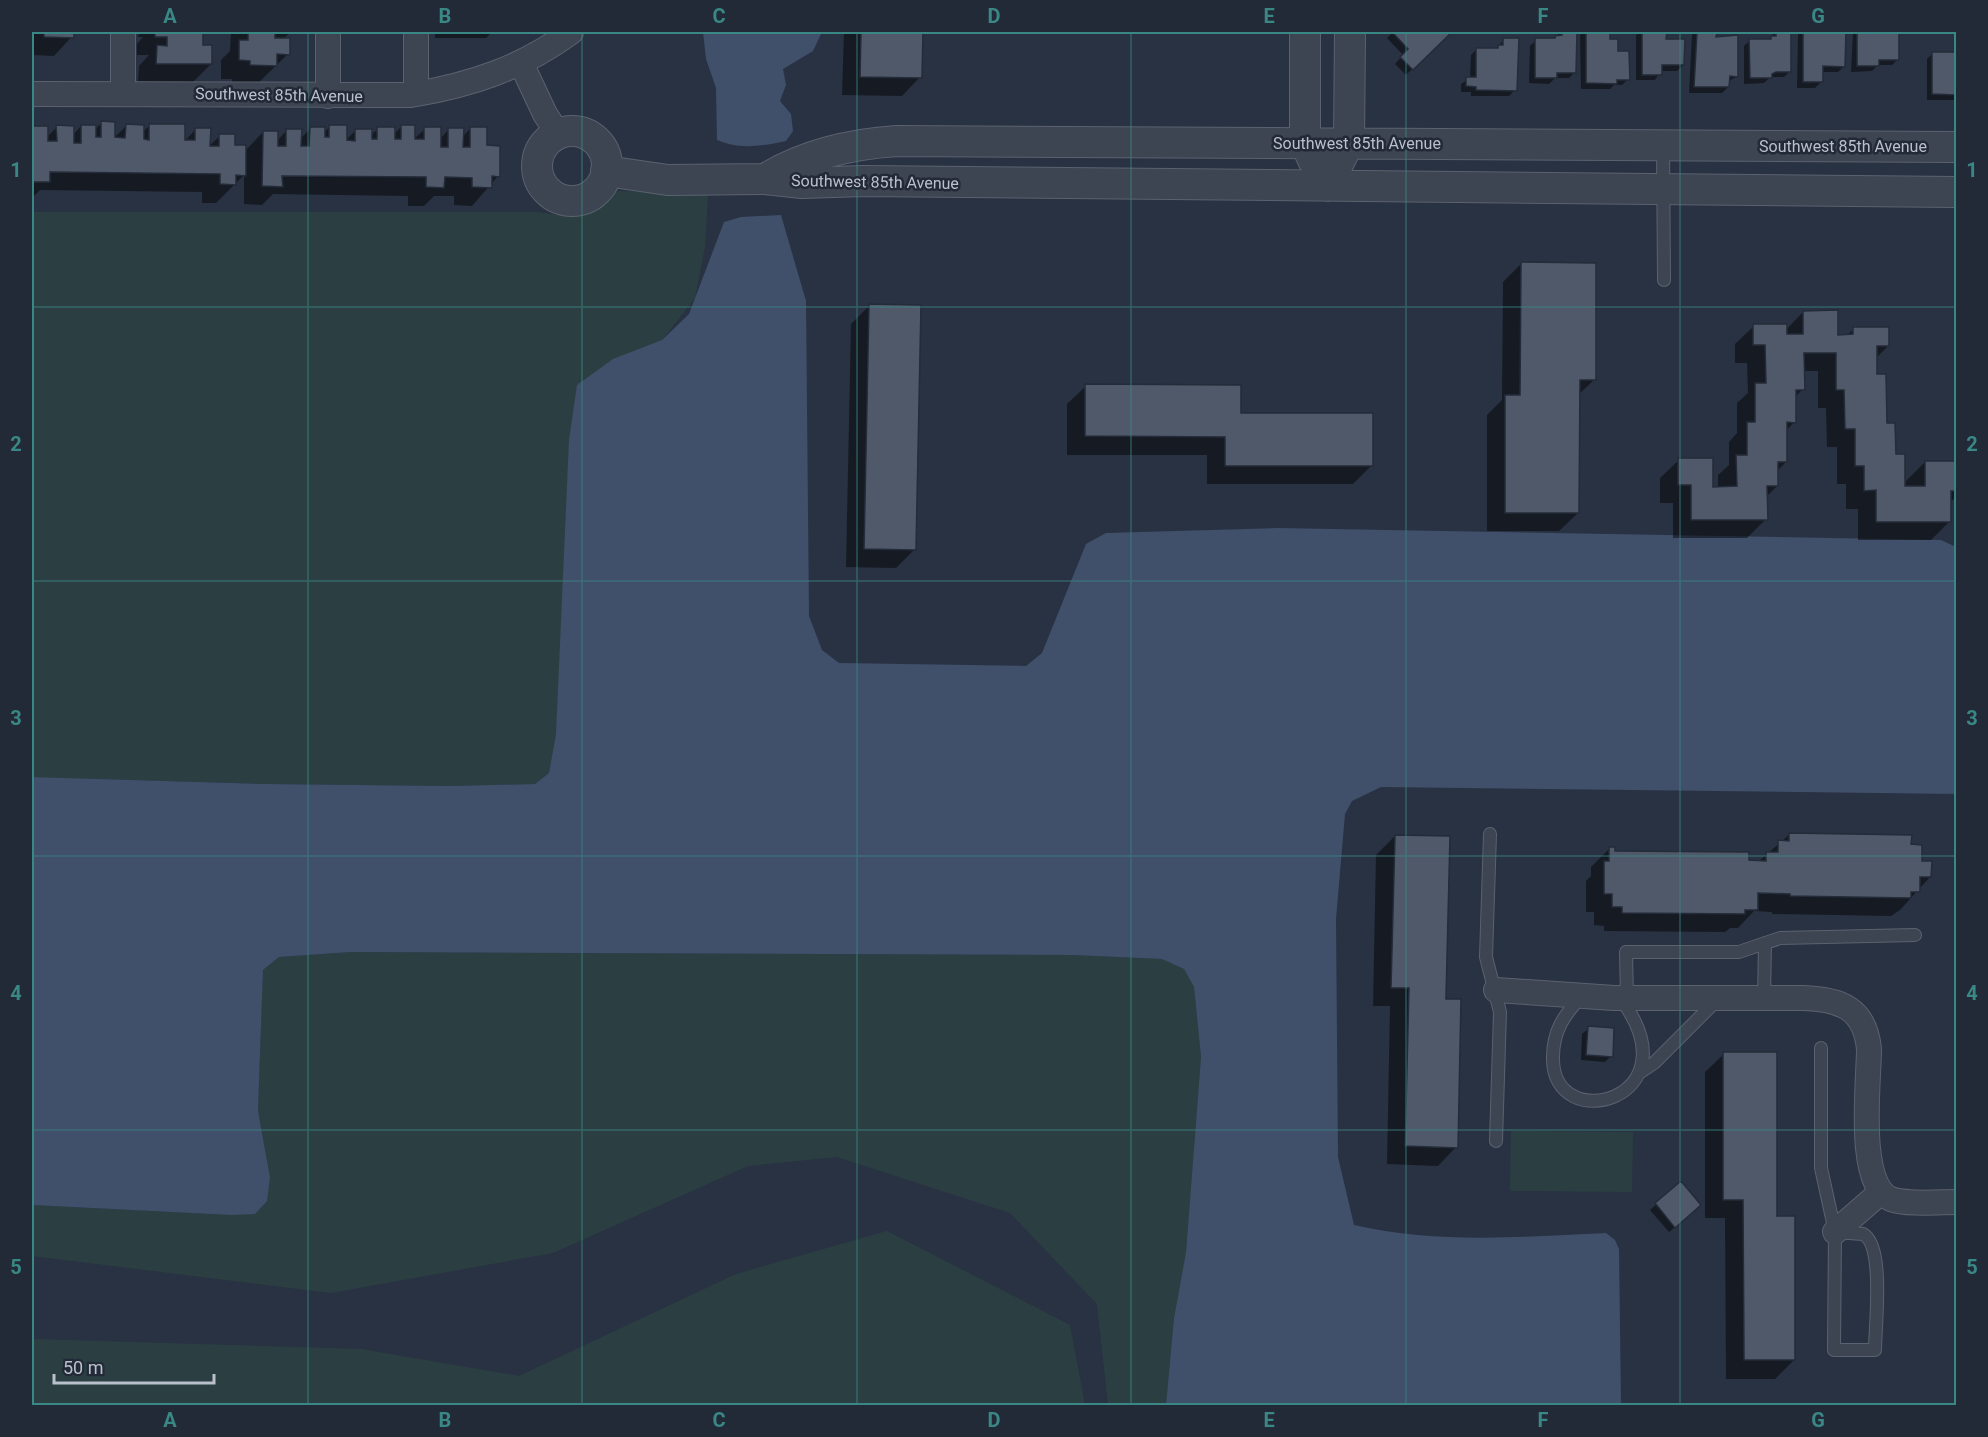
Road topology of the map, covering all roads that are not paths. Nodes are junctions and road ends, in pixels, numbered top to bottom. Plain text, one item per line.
1 (123, 32) edge
2 (328, 32) edge
3 (416, 32) edge
4 (571, 32) edge
5 (1305, 32) edge
6 (1350, 32) edge
7 (521, 63) junction
8 (32, 94) edge
9 (123, 94) junction
10 (416, 94) junction
11 (328, 96) junction
12 (558, 134) junction
13 (1305, 142) junction
14 (1349, 142) junction
15 (1663, 145) junction
16 (1956, 147) edge
17 (606, 171) junction
18 (765, 179) junction
19 (1327, 186) junction
20 (1662, 190) junction
21 (1956, 192) edge
22 (1664, 280) dead end
23 (1490, 834) dead end
24 (1915, 935) dead end
25 (1765, 943) junction
26 (1496, 990) junction
27 (1581, 996) junction
28 (1623, 998) junction
29 (1720, 998) junction
30 (1764, 998) junction
31 (1821, 1048) dead end
32 (1638, 1073) junction
33 (1496, 1141) dead end
34 (1881, 1192) junction
35 (1956, 1202) edge
36 (1835, 1232) junction

1 - 9 street
2 - 11 street
3 - 10 street
4 - 7 street, Southwest 85th Avenue
5 - 13 street
6 - 14 street
7 - 10 street, Southwest 85th Avenue
7 - 12 street
8 - 9 street, Southwest 85th Avenue
9 - 11 street, Southwest 85th Avenue
10 - 11 street, Southwest 85th Avenue
12 - 17 street
12 - 17 street
13 - 14 street, Southwest 85th Avenue
13 - 18 street, Southwest 85th Avenue
13 - 19 street
14 - 15 street, Southwest 85th Avenue
14 - 19 street
15 - 16 street, Southwest 85th Avenue
15 - 20 lane
17 - 18 street, Southwest 85th Avenue
18 - 19 street, Southwest 85th Avenue
19 - 20 street, Southwest 85th Avenue
20 - 21 street, Southwest 85th Avenue
20 - 22 lane
23 - 26 lane
24 - 25 lane
25 - 28 lane
25 - 30 lane
26 - 27 street
26 - 33 lane
27 - 28 street
27 - 32 lane
28 - 29 street
28 - 32 lane
29 - 30 street
29 - 32 lane
30 - 34 street
31 - 36 lane
34 - 35 street
34 - 36 street
36 - 36 lane

